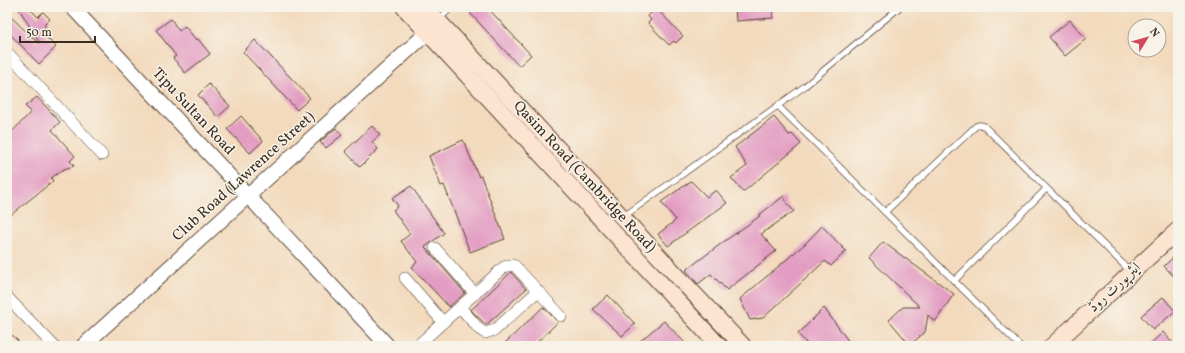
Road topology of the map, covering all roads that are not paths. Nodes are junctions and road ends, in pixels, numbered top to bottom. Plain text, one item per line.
1 (72, 7) edge
2 (404, 7) edge
3 (425, 7) edge
4 (452, 7) edge
5 (900, 7) edge
6 (437, 20) junction
7 (427, 33) junction
8 (7, 52) edge
9 (778, 106) junction
10 (102, 155) dead end
11 (1046, 189) junction
12 (248, 196) junction
13 (885, 212) junction
14 (622, 217) junction
15 (1178, 230) edge
16 (435, 248) dead end
17 (1132, 273) junction
18 (405, 278) dead end
19 (954, 281) junction
20 (538, 291) junction
21 (475, 294) junction
22 (7, 297) edge
23 (460, 307) junction
24 (561, 316) dead end
25 (443, 322) junction
26 (7, 342) edge
27 (11, 346) edge
28 (54, 346) edge
29 (83, 346) edge
30 (388, 346) edge
31 (417, 346) edge
32 (718, 346) edge
33 (743, 346) edge
34 (1020, 346) edge
35 (1052, 346) edge

1 - 12 street, Tipu Sultan Road
2 - 7 main road, Qasim Road (Cambridge Road)
3 - 6 main road, Qasim Road (Cambridge Road)
4 - 6 lane
5 - 9 lane
6 - 14 main road, Qasim Road (Cambridge Road)
7 - 12 street, Club Road (Lawrence Street)
7 - 32 main road, Qasim Road (Cambridge Road)
8 - 10 street
9 - 13 lane
9 - 14 lane
11 - 13 lane
11 - 17 lane
11 - 19 lane
12 - 29 street, Club Road (Lawrence Street)
12 - 30 street, Tipu Sultan Road
13 - 19 lane
14 - 33 main road, Qasim Road (Cambridge Road)
15 - 17 main road, ایئرپورٹ روڈ
16 - 21 street
17 - 35 main road, ایئرپورٹ روڈ
18 - 25 street
19 - 34 lane
20 - 21 street
20 - 23 street
20 - 24 street
21 - 23 street
22 - 28 street
23 - 25 street
25 - 31 street
26 - 27 main road

